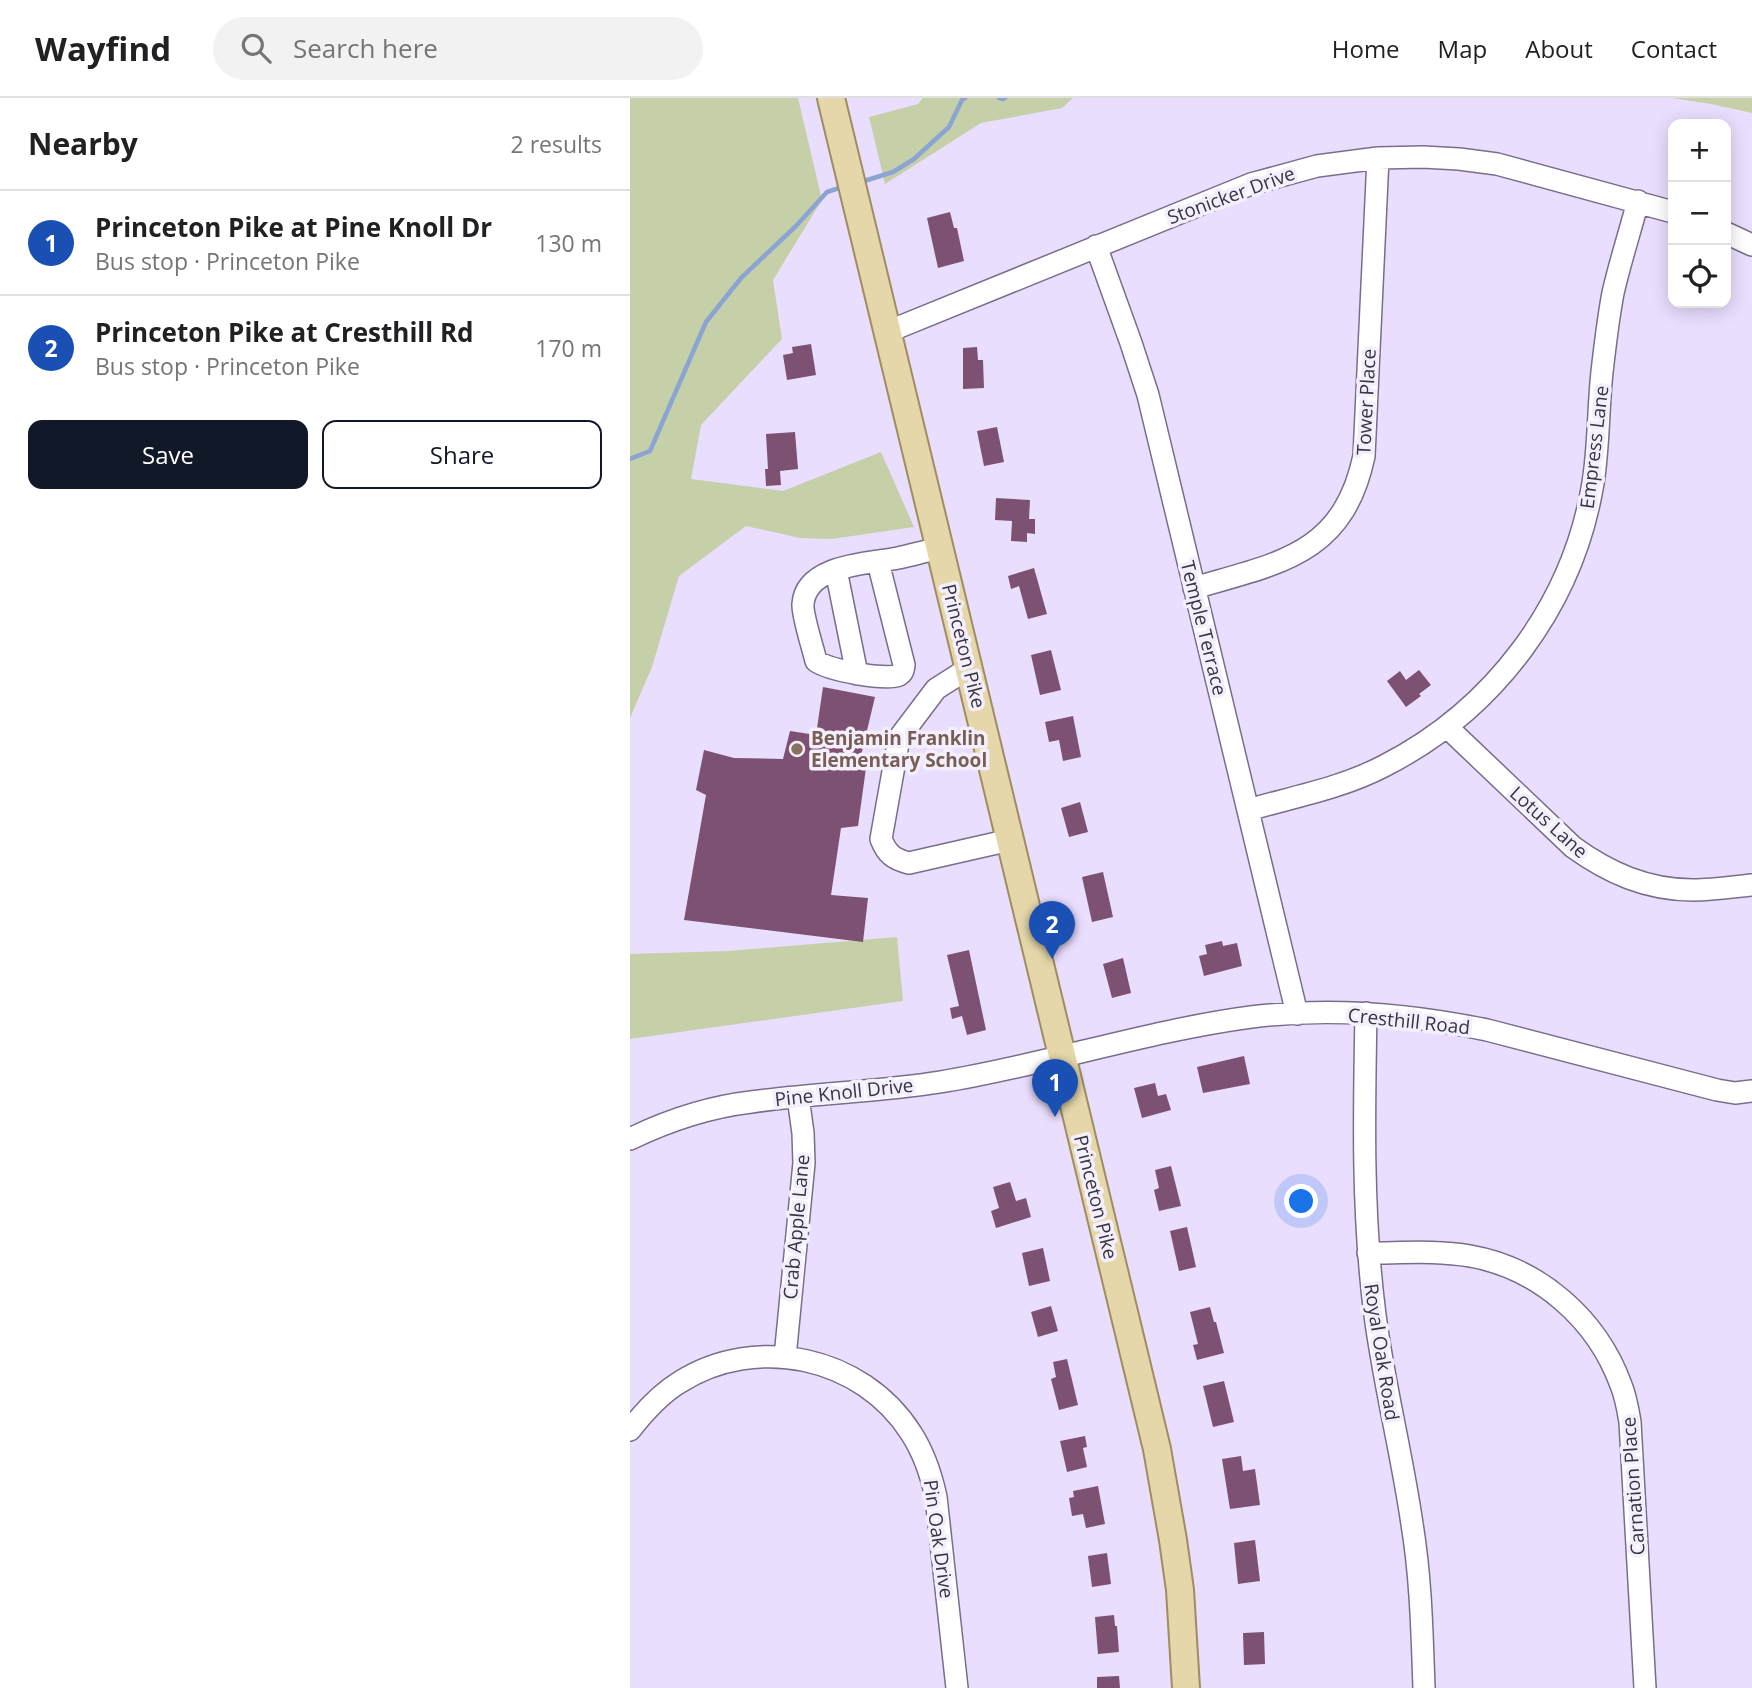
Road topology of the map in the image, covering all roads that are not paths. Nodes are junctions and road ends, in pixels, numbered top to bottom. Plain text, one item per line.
1 (831, 98) edge
2 (1378, 158) junction
3 (1638, 201) junction
4 (1668, 210) edge
5 (1731, 235) edge
6 (1752, 245) edge
7 (1096, 246) junction
8 (887, 332) junction
9 (940, 548) junction
10 (878, 562) junction
11 (836, 570) junction
12 (1194, 588) junction
13 (969, 668) junction
14 (857, 674) junction
15 (1447, 727) junction
16 (1248, 810) junction
17 (1010, 840) junction
18 (1752, 885) edge
19 (1366, 1013) junction
20 (1297, 1014) junction
21 (1062, 1057) junction
22 (1752, 1091) edge
23 (798, 1097) junction
24 (630, 1139) edge
25 (1368, 1253) junction
26 (785, 1357) junction
27 (630, 1430) edge
28 (957, 1688) edge
29 (1186, 1688) edge
30 (1424, 1688) edge
31 (1646, 1688) edge

1 - 8 main road, Princeton Pike
2 - 3 street, Stonicker Drive
2 - 7 street, Stonicker Drive
2 - 12 street, Tower Place
3 - 4 street, Stonicker Drive
3 - 15 street, Empress Lane
5 - 6 street
7 - 8 street, Stonicker Drive
7 - 12 street, Temple Terrace
8 - 9 main road, Princeton Pike
9 - 10 street
9 - 13 main road, Princeton Pike
10 - 11 street
10 - 14 street
11 - 14 street
11 - 14 street
12 - 16 street, Temple Terrace
13 - 17 main road, Princeton Pike
13 - 17 street
15 - 16 street, Empress Lane
15 - 18 street, Lotus Lane
16 - 20 street, Temple Terrace
17 - 21 main road, Princeton Pike
19 - 20 street, Cresthill Road
19 - 22 street, Cresthill Road
19 - 25 street, Royal Oak Road
20 - 21 street, Cresthill Road
21 - 23 street, Pine Knoll Drive
21 - 29 main road, Princeton Pike
23 - 24 street, Pine Knoll Drive
23 - 26 street, Crab Apple Lane
25 - 30 street, Royal Oak Road
25 - 31 street, Carnation Place
26 - 27 street, Pin Oak Drive
26 - 28 street, Pin Oak Drive

